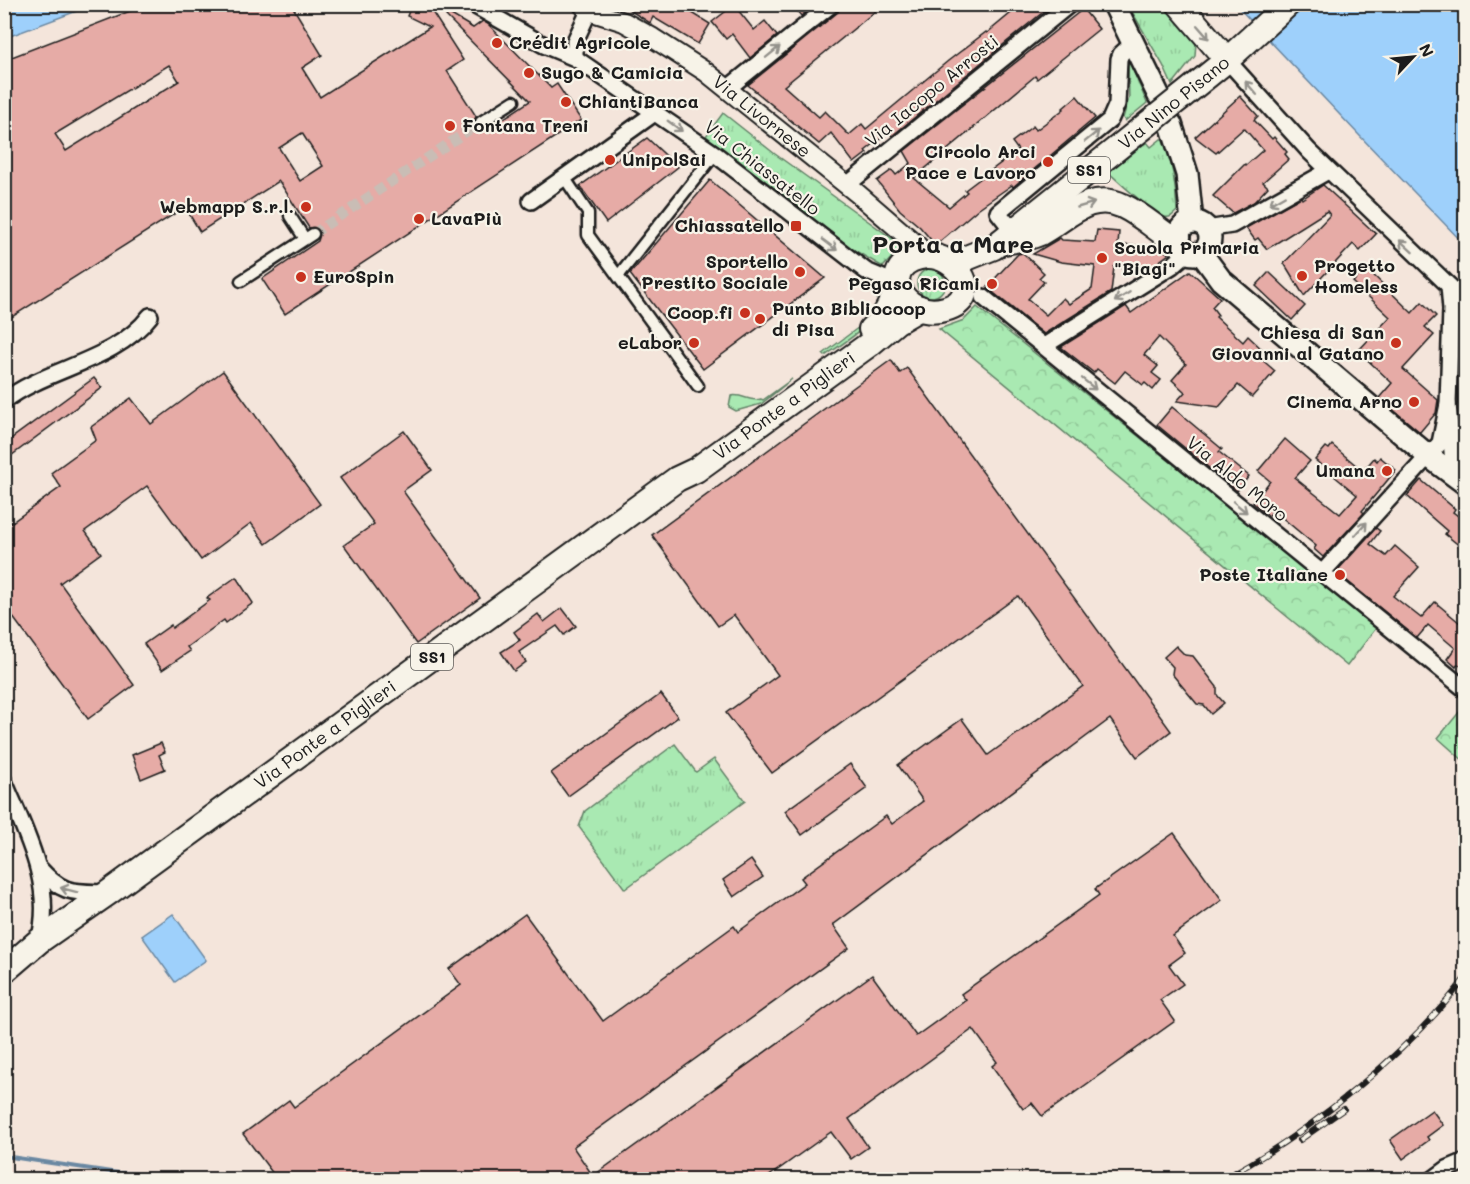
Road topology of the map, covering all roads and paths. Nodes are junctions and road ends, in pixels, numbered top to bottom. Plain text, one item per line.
1 (472, 4) edge
2 (832, 4) edge
3 (1070, 4) edge
4 (1179, 4) edge
5 (1288, 4) edge
6 (586, 8) edge
7 (1120, 11) edge
8 (1134, 42) junction
9 (575, 58) junction
10 (1227, 60) junction
11 (727, 89) junction
12 (1169, 97) junction
13 (514, 101) dead end
14 (656, 112) junction
15 (480, 122) tunnel mouth
16 (1161, 123) junction
17 (715, 154) junction
18 (1328, 171) junction
19 (564, 177) junction
20 (847, 185) junction
21 (531, 201) dead end
22 (290, 216) dead end
23 (1193, 239) junction
24 (1002, 240) junction
25 (926, 256) junction
26 (949, 262) junction
27 (619, 275) junction
28 (241, 281) dead end
29 (1449, 286) junction
30 (898, 287) junction
31 (974, 291) junction
32 (1466, 302) edge
33 (920, 308) junction
34 (150, 316) dead end
35 (1044, 346) junction
36 (698, 386) dead end
37 (4, 401) edge
38 (1448, 404) junction
39 (1422, 461) junction
40 (677, 479) junction
41 (1460, 480) edge
42 (1322, 573) junction
43 (1466, 690) edge
44 (4, 781) edge
45 (39, 867) junction
46 (108, 893) junction
47 (39, 941) junction
48 (4, 971) edge
49 (1466, 1161) edge
50 (1432, 1179) edge

1 - 9 street, Via Chiassatello
11 -> 2 street
3 - 20 street, Via Iacopo Arrosti
4 -> 10 main road
5 - 10 main road, Via Nino Pisano / SS1
6 - 9 street
6 - 11 street, Via Livornese
7 - 8 main road
8 - 12 main road
24 -> 8 street, Via Nino Pisano
9 - 14 street, Via Chiassatello
10 - 12 main road, Via Nino Pisano / SS1
18 -> 10 street
11 - 20 street, Via Livornese
12 - 16 main road, Via Nino Pisano / SS1, bridge
13 - 15 street
14 -> 17 street, Via Chiassatello
14 - 19 street
16 - 23 main road
16 - 24 main road, Via Nino Pisano / SS1
17 - 27 street
17 -> 30 street, Via Chiassatello
18 -> 23 street
29 -> 18 street
19 - 21 street
19 - 27 street
20 - 25 street, Via Livornese
22 - 28 street
24 -> 23 main road
23 -> 35 street
23 - 39 main road
24 - 26 main road, Via Nino Pisano / SS1
24 - 31 main road, Via Nino Pisano / SS1
25 - 26 main road
25 - 30 main road
26 - 31 main road
27 - 36 street
29 - 32 street
29 - 38 street
30 - 33 main road
30 - 40 main road, Via Ponte a Piglieri
31 - 33 main road, SS1
31 - 35 street, Via Aldo Moro
33 - 40 main road, Via Ponte a Piglieri
34 - 37 street
35 -> 42 street, Via Aldo Moro
38 - 39 street
38 - 41 street
39 - 41 main road
42 -> 39 street
40 - 46 main road, Via Ponte a Piglieri / SS1
42 - 43 street, Via Aldo Moro
44 - 45 street
46 -> 45 street
45 - 47 street
46 - 47 main road, Via Ponte a Piglieri / SS1
47 - 48 main road, Via Ponte a Piglieri / SS1
49 - 50 street

